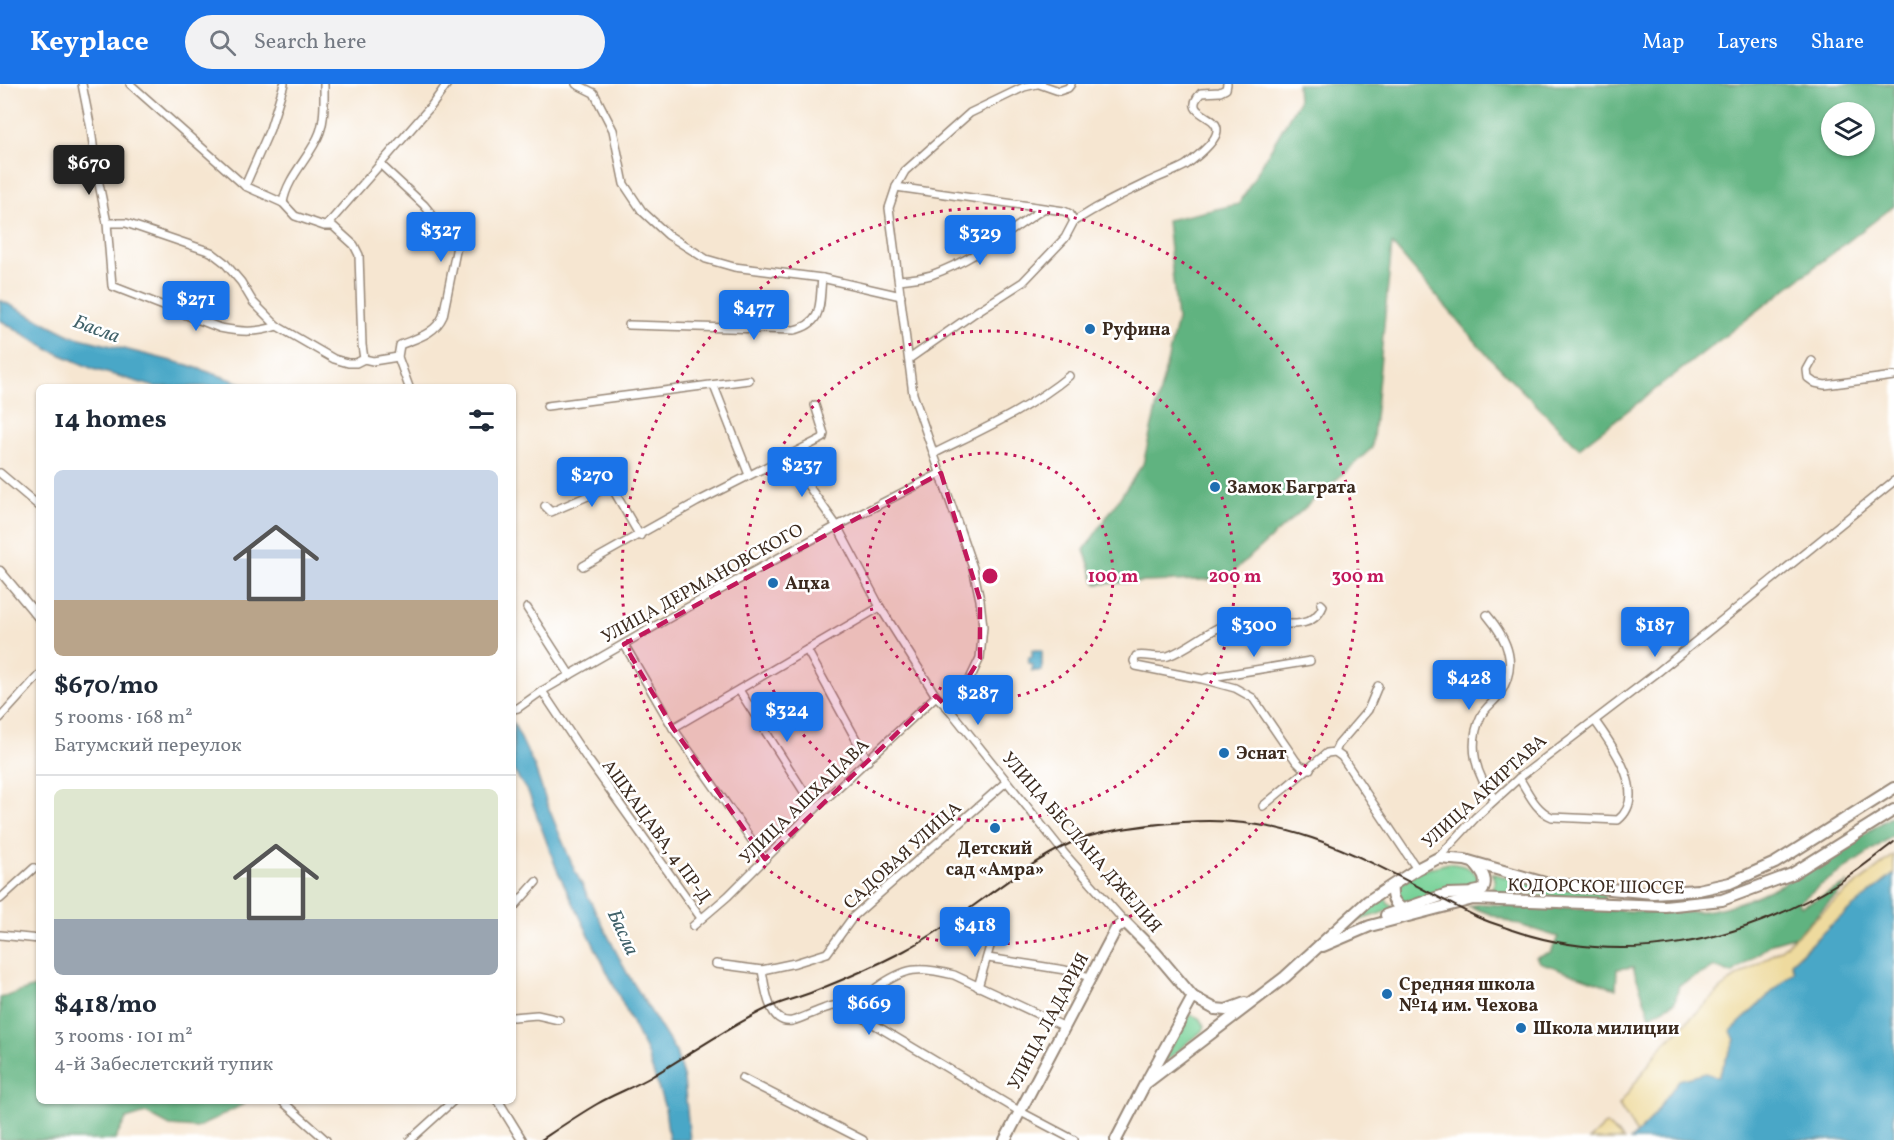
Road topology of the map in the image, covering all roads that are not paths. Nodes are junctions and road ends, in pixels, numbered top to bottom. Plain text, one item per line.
1 (82, 84) edge
2 (130, 84) edge
3 (284, 84) edge
4 (324, 84) edge
5 (447, 84) edge
6 (576, 84) edge
7 (1038, 84) edge
8 (1071, 84) edge
9 (1227, 84) edge
10 (1050, 86) edge
11 (380, 164) junction
12 (245, 186) junction
13 (896, 187) junction
14 (283, 203) junction
15 (1043, 209) junction
16 (1074, 221) junction
17 (107, 223) junction
18 (328, 224) junction
19 (822, 278) junction
20 (899, 280) junction
21 (901, 296) junction
22 (629, 325) dead end
23 (277, 326) junction
24 (398, 357) junction
25 (909, 358) junction
26 (364, 359) junction
27 (1812, 361) dead end
28 (1069, 376) dead end
29 (1894, 376) edge
30 (749, 380) dead end
31 (408, 384) edge
32 (714, 386) junction
33 (815, 405) dead end
34 (547, 406) dead end
35 (935, 453) junction
36 (787, 456) junction
37 (941, 472) junction
38 (0, 473) edge
39 (749, 475) junction
40 (1894, 481) edge
41 (36, 503) edge
42 (545, 506) dead end
43 (837, 526) junction
44 (640, 536) junction
45 (583, 566) dead end
46 (0, 571) edge
47 (1321, 604) dead end
48 (880, 607) junction
49 (527, 608) dead end
50 (36, 614) edge
51 (1487, 615) dead end
52 (624, 644) junction
53 (807, 650) junction
54 (1310, 661) dead end
55 (570, 675) junction
56 (36, 678) edge
57 (1202, 679) junction
58 (1378, 686) dead end
59 (739, 690) junction
60 (542, 691) junction
61 (936, 696) junction
62 (516, 708) edge
63 (949, 709) junction
64 (0, 718) edge
65 (1595, 721) junction
66 (673, 728) junction
67 (1335, 752) junction
68 (868, 761) junction
69 (1310, 769) junction
70 (1519, 778) junction
71 (1006, 782) junction
72 (1894, 788) edge
73 (1495, 799) junction
74 (1263, 806) dead end
75 (815, 809) junction
76 (1894, 810) edge
77 (1438, 858) junction
78 (765, 859) junction
79 (1475, 864) junction
80 (34, 868) dead end
81 (1417, 869) junction
82 (536, 882) dead end
83 (1392, 886) junction
84 (1472, 892) junction
85 (0, 899) edge
86 (1518, 901) junction
87 (516, 905) edge
88 (1402, 909) junction
89 (701, 918) junction
90 (1125, 922) junction
91 (693, 926) dead end
92 (1362, 929) junction
93 (0, 935) edge
94 (993, 936) dead end
95 (36, 939) edge
96 (1317, 948) junction
97 (988, 958) junction
98 (716, 964) dead end
99 (762, 970) junction
100 (1090, 977) junction
101 (978, 987) junction
102 (876, 988) dead end
103 (1193, 997) junction
104 (1257, 998) junction
105 (516, 1017) edge
106 (559, 1020) dead end
107 (1063, 1026) junction
108 (742, 1078) dead end
109 (1145, 1084) junction
110 (285, 1104) edge
111 (450, 1104) edge
112 (500, 1104) edge
113 (1019, 1111) junction
114 (326, 1140) edge
115 (410, 1140) edge
116 (522, 1140) edge
117 (863, 1140) edge
118 (1005, 1140) edge
119 (1074, 1140) edge
120 (1116, 1140) edge

1 - 17 street
2 - 12 street
3 - 12 street
4 - 14 street
5 - 11 street
6 - 19 street
7 - 10 street
7 - 13 street
8 - 10 street
9 - 16 street
11 - 18 street
11 - 24 street
12 - 14 street
13 - 15 street
13 - 20 street
14 - 18 street
15 - 16 street
15 - 20 street
16 - 25 street
17 - 23 street
17 - 23 street
18 - 26 street
19 - 21 street
19 - 22 street
20 - 21 street
21 - 25 street
23 - 26 street
24 - 26 street
24 - 31 street
25 - 35 street
27 - 29 street
28 - 35 street
30 - 32 street
32 - 34 street
32 - 39 street
33 - 36 street
35 - 37 street
36 - 39 street
36 - 43 street, УЛИЦА БЕСЛАНА ДЖЕЛИЯ
37 - 43 street, УЛИЦА ДЕРМАНОВСКОГО
37 - 63 street
38 - 41 street
39 - 44 street
40 - 65 street, УЛИЦА АКИРТАВА
42 - 44 street
43 - 48 street, УЛИЦА БЕСЛАНА ДЖЕЛИЯ
43 - 52 street, УЛИЦА ДЕРМАНОВСКОГО
44 - 45 street
46 - 50 street
47 - 57 street
48 - 53 street
48 - 61 street, УЛИЦА БЕСЛАНА ДЖЕЛИЯ
49 - 55 street
51 - 73 street
52 - 55 street, УЛИЦА ДЕРМАНОВСКОГО
52 - 66 street
53 - 59 street
53 - 68 street
54 - 57 street
55 - 60 street, УЛИЦА ДЕРМАНОВСКОГО
56 - 64 street
57 - 69 street
58 - 67 street
59 - 66 street
59 - 75 street
60 - 62 street, УЛИЦА ДЕРМАНОВСКОГО
60 - 89 street, АШХАЦАВА, 4 ПР-Д
61 - 63 street, УЛИЦА БЕСЛАНА ДЖЕЛИЯ
61 - 68 street, УЛИЦА АШХАЦАВА
63 - 71 street, УЛИЦА БЕСЛАНА ДЖЕЛИЯ
65 - 70 street, УЛИЦА АКИРТАВА
65 - 70 street
66 - 78 street
67 - 69 street
67 - 81 street
68 - 75 street, УЛИЦА АШХАЦАВА
69 - 74 street
70 - 73 street, УЛИЦА АКИРТАВА
71 - 90 street, УЛИЦА БЕСЛАНА ДЖЕЛИЯ
71 - 99 street, САДОВАЯ УЛИЦА
72 - 79 highway, КОДОРСКОЕ ШОССЕ
73 - 77 street, УЛИЦА АКИРТАВА
75 - 78 street, УЛИЦА АШХАЦАВА
76 - 86 highway, КОДОРСКОЕ ШОССЕ
77 - 79 highway, КОДОРСКОЕ ШОССЕ
77 - 81 highway, УЛИЦА АКИРТАВА
78 - 89 street, УЛИЦА АШХАЦАВА
79 - 84 highway
80 - 85 street
81 - 83 highway, УЛИЦА АКИРТАВА
82 - 87 street
83 - 88 highway
83 - 96 highway, УЛИЦА АКИРТАВА
84 - 86 highway
84 - 88 highway
86 - 92 highway, КОДОРСКОЕ ШОССЕ
88 - 92 highway
89 - 91 street, УЛИЦА АШХАЦАВА
90 - 100 highway, УЛИЦА ЛАДАРИЯ
90 - 103 highway, УЛИЦА БЕСЛАНА ДЖЕЛИЯ
92 - 96 highway, КОДОРСКОЕ ШОССЕ
93 - 95 street
94 - 97 street
96 - 104 highway, УЛИЦА АКИРТАВА
97 - 100 street
97 - 101 street
98 - 99 street, САДОВАЯ УЛИЦА
99 - 113 street
100 - 107 highway, УЛИЦА ЛАДАРИЯ
101 - 102 street
101 - 107 street
103 - 104 highway, УЛИЦА БЕСЛАНА ДЖЕЛИЯ
103 - 109 highway
104 - 109 highway, УЛИЦА АКИРТАВА
105 - 106 street
107 - 113 highway, УЛИЦА ЛАДАРИЯ
108 - 117 street
109 - 120 highway, УЛИЦА АКИРТАВА
110 - 114 street
111 - 115 street
112 - 116 street
113 - 118 highway, УЛИЦА ЛАДАРИЯ
113 - 119 street

